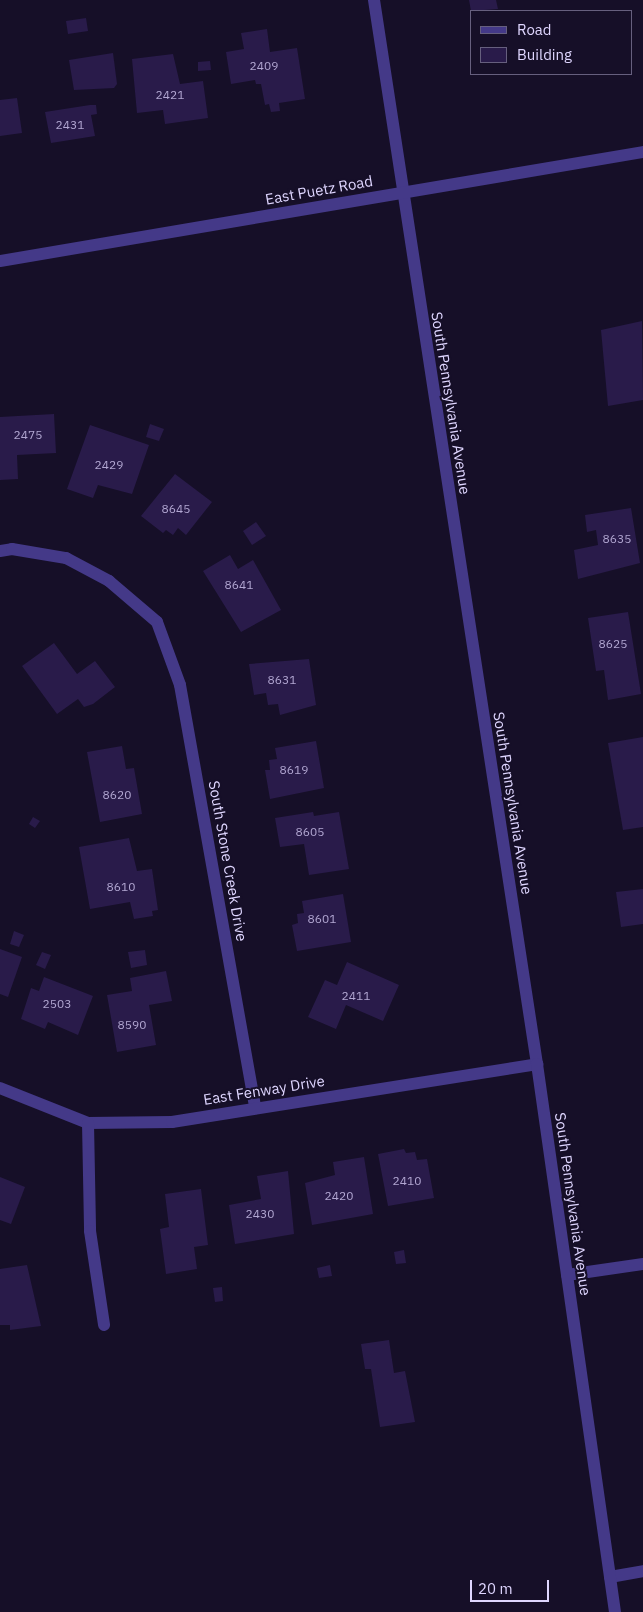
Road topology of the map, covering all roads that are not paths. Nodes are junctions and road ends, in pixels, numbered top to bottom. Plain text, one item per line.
1 (374, 0) edge
2 (643, 152) edge
3 (402, 192) junction
4 (0, 261) edge
5 (0, 551) edge
6 (537, 1064) junction
7 (0, 1088) edge
8 (255, 1108) junction
9 (88, 1123) junction
10 (643, 1264) edge
11 (567, 1275) junction
12 (104, 1325) dead end
13 (643, 1571) edge
14 (610, 1577) junction
15 (615, 1612) edge

1 - 3 street, South Pennsylvania Avenue
2 - 3 street, East Puetz Road
3 - 4 street, East Puetz Road
3 - 6 street, South Pennsylvania Avenue
5 - 8 street, South Stone Creek Drive
6 - 8 street, East Fenway Drive
6 - 11 street, South Pennsylvania Avenue
7 - 9 street, East Fenway Drive
8 - 9 street, East Fenway Drive
9 - 12 street
10 - 11 street
11 - 14 street, South Pennsylvania Avenue
13 - 14 street
14 - 15 street, South Pennsylvania Avenue

